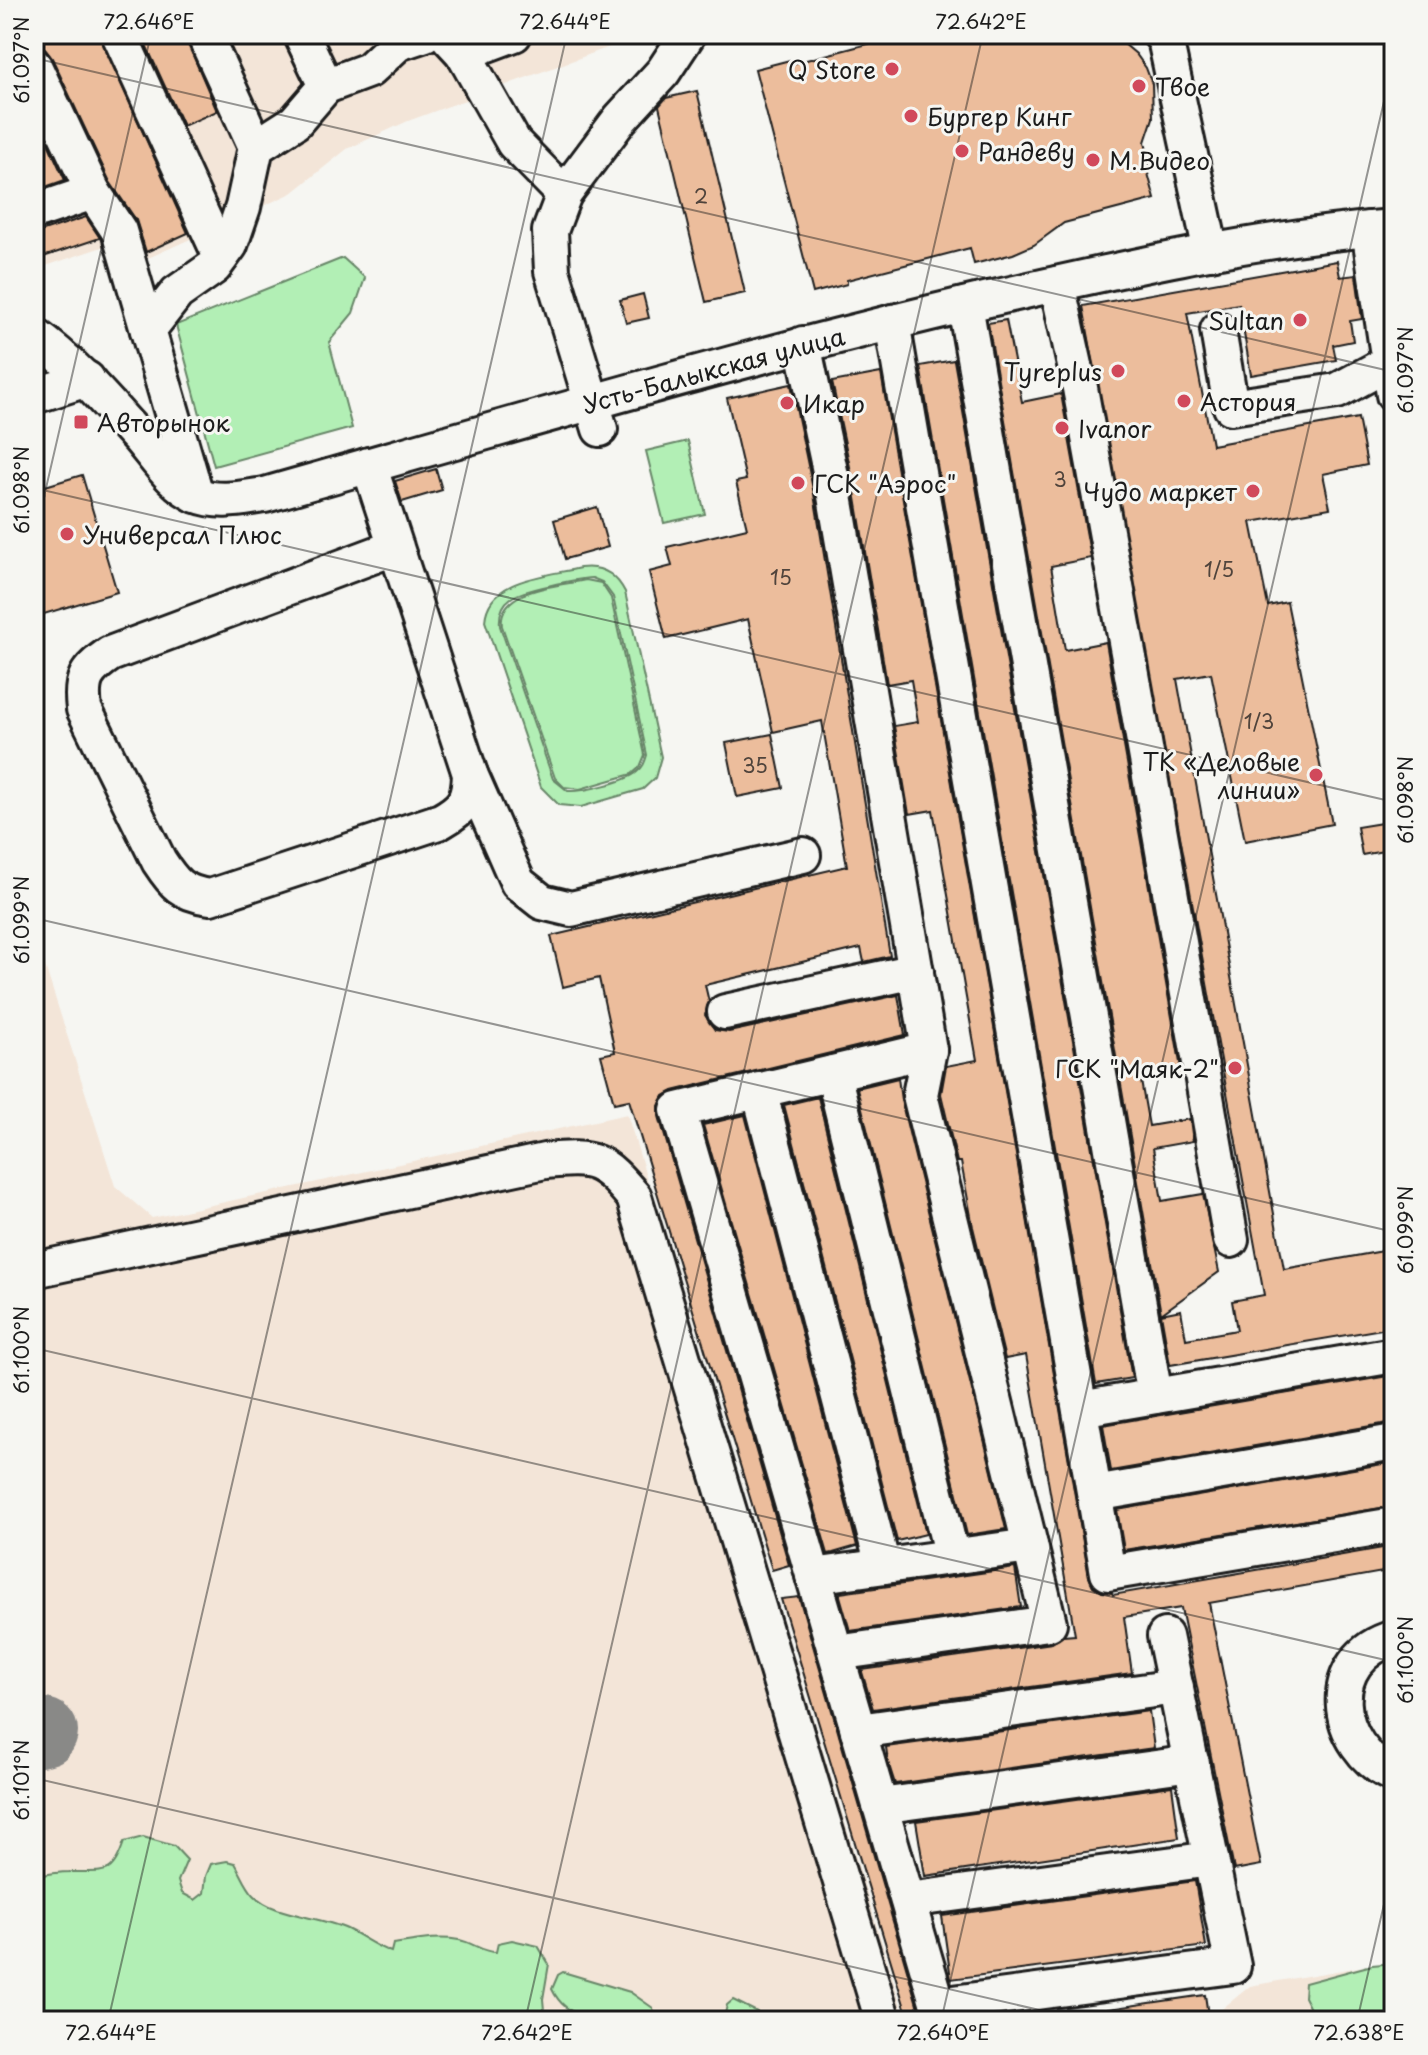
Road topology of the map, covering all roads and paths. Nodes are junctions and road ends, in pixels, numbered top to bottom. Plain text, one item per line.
1 (119, 34) edge
2 (204, 34) edge
3 (301, 34) edge
4 (514, 34) edge
5 (688, 34) edge
6 (1160, 34) edge
7 (405, 37) edge
8 (454, 44) edge
9 (34, 66) edge
10 (326, 86) junction
11 (256, 147) junction
12 (93, 192) junction
13 (564, 194) junction
14 (34, 212) edge
15 (1382, 228) edge
16 (1211, 252) junction
17 (221, 257) junction
18 (1057, 284) junction
19 (965, 305) junction
20 (892, 322) junction
21 (148, 330) junction
22 (1218, 330) dead end
23 (34, 335) edge
24 (803, 344) junction
25 (1392, 360) edge
26 (87, 379) junction
27 (1394, 395) edge
28 (34, 396) edge
29 (595, 415) junction
30 (369, 465) junction
31 (196, 495) junction
32 (396, 547) junction
33 (470, 774) junction
34 (803, 855) dead end
35 (916, 971) junction
36 (725, 1012) dead end
37 (929, 1050) junction
38 (833, 1073) junction
39 (759, 1090) junction
40 (1231, 1240) dead end
41 (34, 1270) edge
42 (1394, 1355) edge
43 (1155, 1396) junction
44 (1080, 1409) junction
45 (1394, 1442) edge
46 (1095, 1494) junction
47 (1394, 1525) edge
48 (1030, 1546) junction
49 (952, 1557) junction
50 (883, 1566) junction
51 (813, 1576) junction
52 (1165, 1636) dead end
53 (1394, 1638) edge
54 (836, 1653) junction
55 (1176, 1687) junction
56 (858, 1731) junction
57 (1192, 1763) junction
58 (1394, 1775) edge
59 (880, 1806) junction
60 (1211, 1859) junction
61 (908, 1900) junction
62 (883, 2021) edge

1 - 17 street
2 - 11 street
3 - 10 street
4 - 8 street
5 - 13 street
6 - 16 street
7 - 10 street
8 - 13 street
9 - 12 street
10 - 11 street
11 - 17 street
12 - 14 street
12 - 21 street
13 - 29 street
15 - 16 street, Усть-Балыкская улица
15 - 25 street
16 - 18 street, Усть-Балыкская улица
17 - 21 street
18 - 19 street, Усть-Балыкская улица
18 - 40 street
19 - 20 street, Усть-Балыкская улица
19 - 43 street
20 - 24 street, Усть-Балыкская улица
20 - 44 street
21 - 31 street
22 - 25 street
23 - 26 street
24 - 29 street, Усть-Балыкская улица
24 - 35 street
25 - 27 street
26 - 28 street
26 - 31 street
29 - 30 street, Усть-Балыкская улица
30 - 31 street, Усть-Балыкская улица
30 - 32 street
32 - 33 street
32 - 33 street
33 - 34 street
35 - 36 street
35 - 37 street
37 - 38 street
37 - 48 street
38 - 39 street
38 - 49 street
39 - 50 street
39 - 51 street
41 - 62 street
42 - 43 street
43 - 44 street
44 - 46 street
45 - 46 street
46 - 47 street
48 - 49 street
48 - 54 street
49 - 50 street
50 - 51 street
51 - 54 street
52 - 55 street
53 - 58 street
54 - 56 street
55 - 56 street
55 - 57 street
56 - 59 street
57 - 59 street
57 - 60 street
59 - 61 street
60 - 61 street
60 - 61 street

